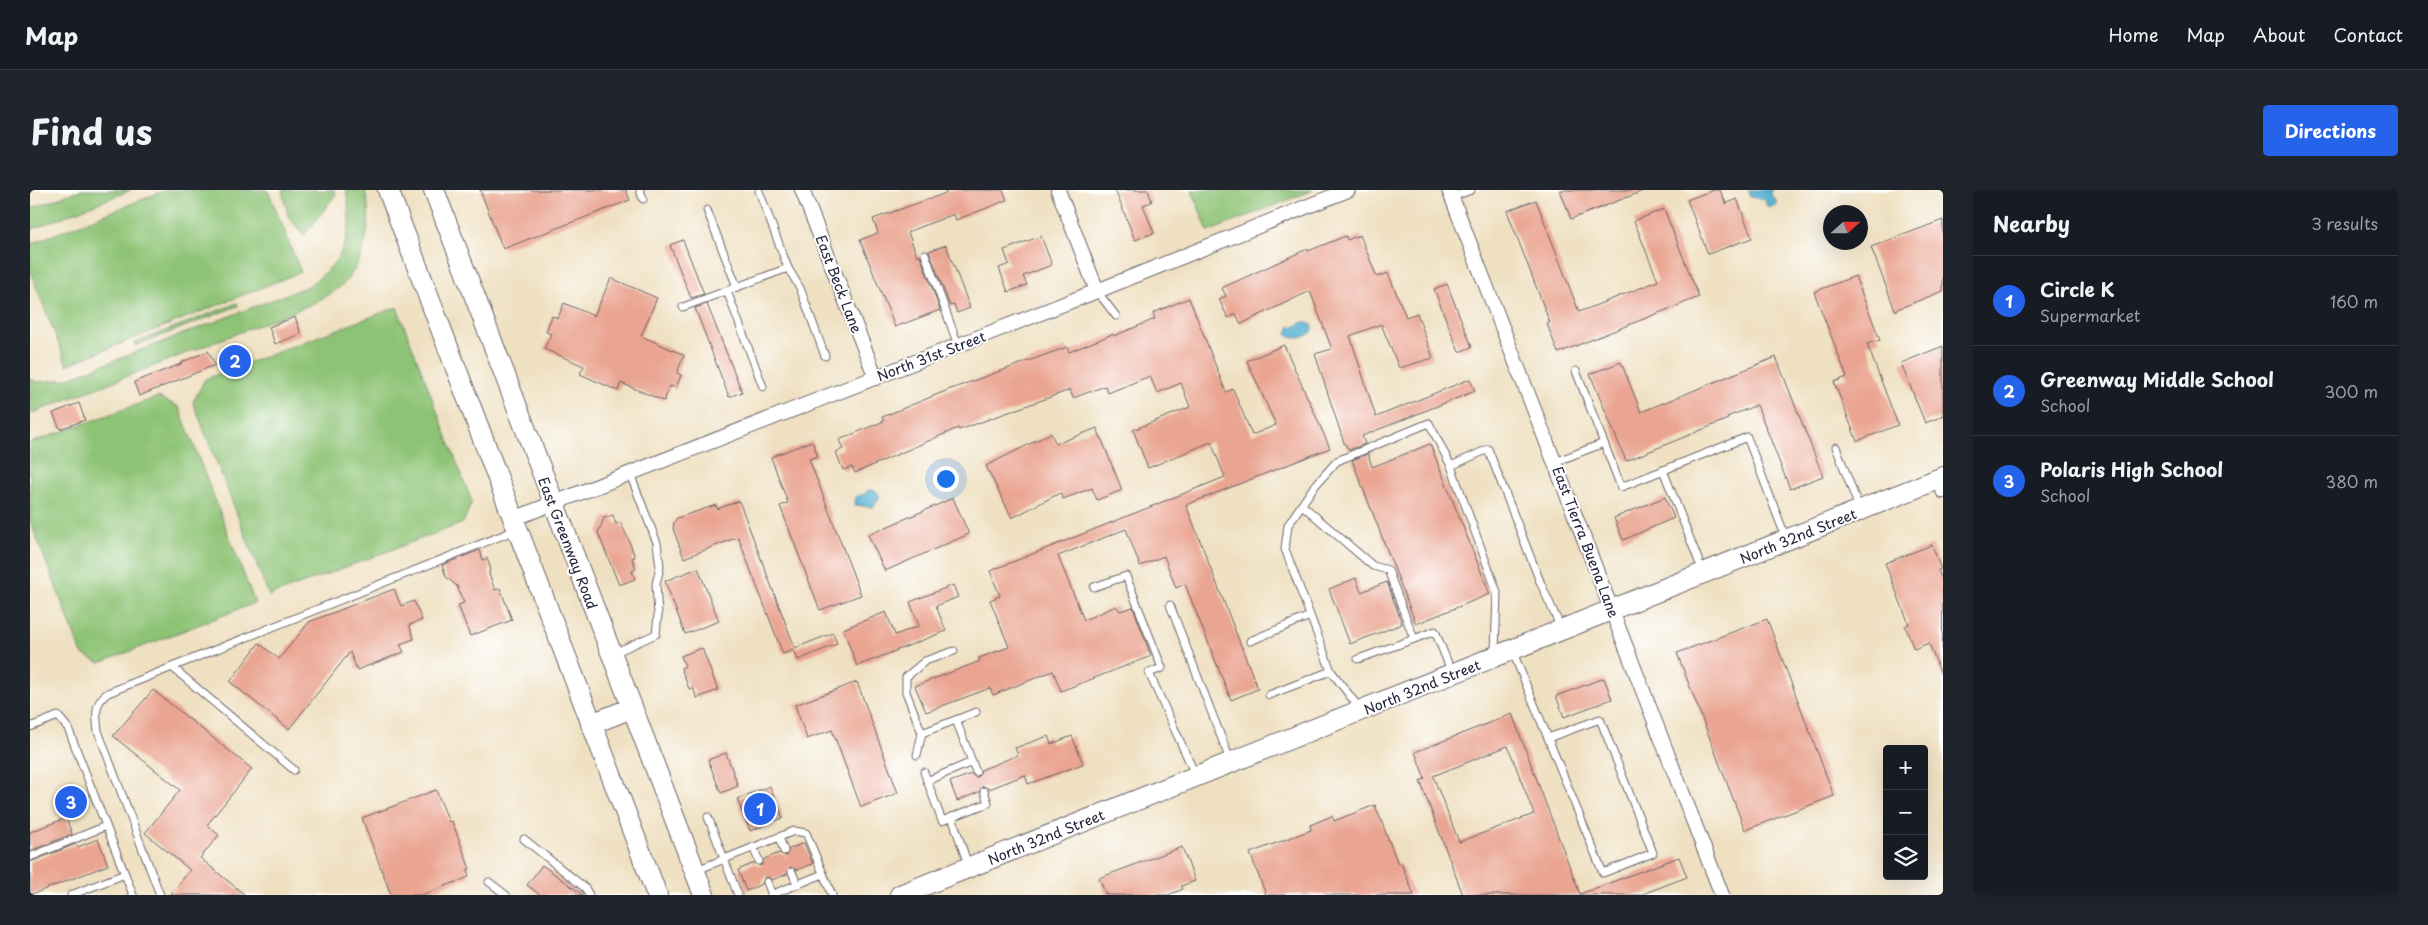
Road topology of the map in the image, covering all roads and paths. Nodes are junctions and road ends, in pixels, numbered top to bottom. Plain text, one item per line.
1 (388, 190) edge
2 (434, 190) edge
3 (640, 190) edge
4 (802, 190) edge
5 (1058, 190) edge
6 (1348, 190) edge
7 (1471, 190) edge
8 (759, 191) edge
9 (1451, 194) edge
10 (644, 199) dead end
11 (707, 210) dead end
12 (925, 254) dead end
13 (788, 268) junction
14 (737, 287) junction
15 (727, 290) junction
16 (1097, 291) junction
17 (683, 307) dead end
18 (1116, 316) dead end
19 (958, 345) junction
20 (825, 356) dead end
21 (1576, 371) dead end
22 (876, 378) junction
23 (763, 387) dead end
24 (1604, 442) junction
25 (1836, 447) dead end
26 (1555, 462) junction
27 (1451, 466) junction
28 (1663, 470) junction
29 (630, 474) junction
30 (1941, 483) edge
31 (553, 504) junction
32 (1302, 505) junction
33 (1860, 511) junction
34 (515, 524) junction
35 (1787, 540) junction
36 (1704, 574) junction
37 (1094, 587) dead end
38 (1170, 605) dead end
39 (1613, 610) junction
40 (1310, 616) junction
41 (1562, 630) junction
42 (1414, 639) junction
43 (1250, 641) dead end
44 (954, 651) dead end
45 (611, 654) junction
46 (1503, 654) junction
47 (1358, 659) dead end
48 (172, 667) junction
49 (1331, 670) junction
50 (1452, 674) junction
51 (1269, 695) dead end
52 (632, 708) junction
53 (1361, 711) junction
54 (976, 712) dead end
55 (956, 720) junction
56 (591, 724) junction
57 (30, 726) edge
58 (922, 733) junction
59 (1548, 738) junction
60 (917, 755) dead end
61 (972, 762) junction
62 (1231, 763) junction
63 (294, 770) dead end
64 (924, 772) dead end
65 (976, 772) dead end
66 (1196, 777) junction
67 (927, 781) junction
68 (984, 790) dead end
69 (708, 817) dead end
70 (952, 817) junction
71 (106, 826) junction
72 (779, 837) junction
73 (524, 839) dead end
74 (754, 847) junction
75 (784, 850) dead end
76 (30, 857) edge
77 (724, 859) junction
78 (759, 861) dead end
79 (968, 868) junction
80 (695, 871) junction
81 (792, 872) dead end
82 (125, 874) junction
83 (823, 874) junction
84 (490, 882) dead end
85 (767, 882) dead end
86 (797, 884) junction
87 (71, 895) edge
88 (133, 895) edge
89 (160, 895) edge
90 (506, 895) edge
91 (589, 895) edge
92 (657, 895) edge
93 (704, 895) edge
94 (738, 895) edge
95 (771, 895) edge
96 (832, 895) edge
97 (900, 895) edge
98 (1722, 895) edge

1 - 34 main road
2 - 31 main road, East Greenway Road
3 - 10 lane
4 - 22 street, East Beck Lane
5 - 16 street
6 - 16 street, North 31st Street
7 - 9 lane
8 - 13 lane
9 - 26 street, East Tierra Buena Lane
11 - 14 lane
12 - 19 lane
13 - 14 lane
13 - 20 lane
14 - 15 lane
15 - 17 lane
15 - 23 lane
16 - 18 lane
16 - 19 street, North 31st Street
19 - 22 street, North 31st Street
21 - 24 lane
22 - 29 street, North 31st Street
24 - 26 lane
24 - 28 lane
25 - 33 lane
26 - 39 street, East Tierra Buena Lane
27 - 32 lane
27 - 41 lane
27 - 46 lane
28 - 35 lane
28 - 36 lane
29 - 31 street, North 31st Street
29 - 45 lane
30 - 33 main road, North 32nd Street
31 - 34 street, North 31st Street
31 - 45 main road, East Greenway Road
32 - 40 lane
32 - 42 lane
33 - 35 main road, North 32nd Street
34 - 48 lane
34 - 56 main road
35 - 36 main road, North 32nd Street
36 - 39 main road, North 32nd Street
37 - 66 lane
38 - 62 lane
39 - 41 main road, North 32nd Street
39 - 98 street, East Tierra Buena Lane
40 - 43 lane
40 - 49 lane
41 - 46 main road, North 32nd Street
42 - 47 lane
42 - 50 lane
44 - 58 lane
45 - 52 main road, East Greenway Road
46 - 50 main road, North 32nd Street
46 - 59 lane
48 - 63 lane
48 - 89 lane
49 - 51 lane
49 - 53 lane
50 - 53 main road, North 32nd Street
52 - 56 main road
52 - 80 main road, East Greenway Road
53 - 62 main road, North 32nd Street
54 - 55 lane
55 - 58 lane
55 - 61 lane
56 - 92 main road
57 - 71 lane
58 - 60 lane
59 - 59 lane
61 - 65 lane
61 - 67 lane
62 - 66 main road, North 32nd Street
64 - 67 lane
66 - 79 main road, North 32nd Street
67 - 70 lane
68 - 70 lane
69 - 77 lane
70 - 79 lane
71 - 76 lane
71 - 82 lane
72 - 74 lane
72 - 75 lane
72 - 83 lane
73 - 91 lane
74 - 77 lane
74 - 78 lane
77 - 80 lane
77 - 94 lane
79 - 97 main road, North 32nd Street
80 - 93 main road, East Greenway Road
81 - 86 lane
82 - 87 lane
82 - 88 lane
83 - 86 lane
83 - 96 lane
84 - 90 lane
85 - 95 lane
86 - 95 lane

